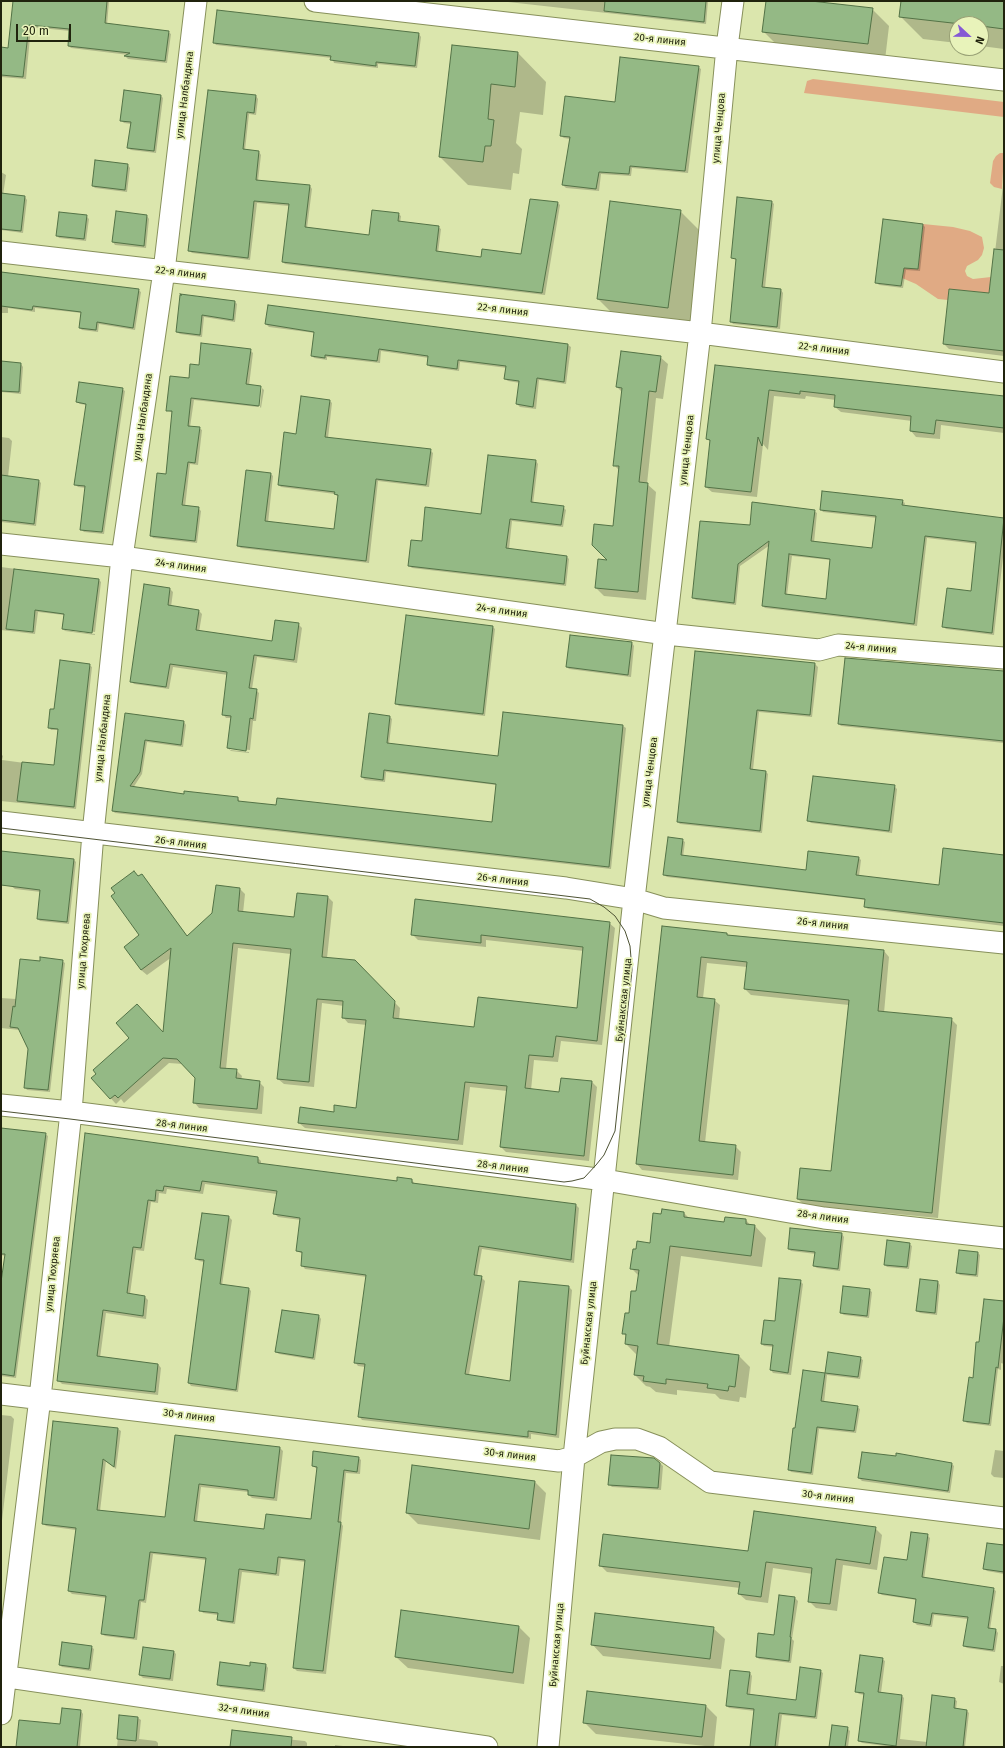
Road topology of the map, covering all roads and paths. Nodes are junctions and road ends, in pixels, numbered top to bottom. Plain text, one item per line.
1 (196, 1) edge
2 (316, 1) edge
3 (733, 1) edge
4 (727, 47) junction
5 (1004, 80) edge
6 (1, 252) edge
7 (164, 271) junction
8 (700, 333) junction
9 (1004, 372) edge
10 (1, 544) edge
11 (122, 557) junction
12 (666, 634) junction
13 (1004, 658) edge
14 (1, 822) edge
15 (93, 833) junction
16 (634, 898) junction
17 (1004, 943) edge
18 (1, 1105) edge
19 (71, 1112) junction
20 (605, 1180) junction
21 (1004, 1238) edge
22 (1, 1394) edge
23 (40, 1398) junction
24 (574, 1457) junction
25 (1004, 1518) edge
26 (3, 1676) edge
27 (1, 1714) edge
28 (487, 1747) edge
29 (548, 1747) edge

1 - 7 street, улица Налбандяна
2 - 4 street, 20-я линия
3 - 4 street, улица Ченцова
4 - 5 street, 20-я линия
4 - 8 street, улица Ченцова
6 - 7 street, 22-я линия
7 - 8 street, 22-я линия
7 - 11 street, улица Налбандяна
8 - 9 street, 22-я линия
8 - 12 street, улица Ченцова
10 - 11 street, 24-я линия
11 - 12 street, 24-я линия
11 - 15 street, улица Налбандяна
12 - 13 street, 24-я линия
12 - 16 street, улица Ченцова
14 - 15 street, 26-я линия
15 - 16 street, 26-я линия
15 - 19 street, улица Тюхряева
16 - 17 street, 26-я линия
16 - 20 street, Буйнакская улица
18 - 19 street, 28-я линия
19 - 20 street, 28-я линия
19 - 23 street, улица Тюхряева
20 - 21 street, 28-я линия
20 - 24 street, Буйнакская улица
22 - 23 street, 30-я линия
23 - 24 street, 30-я линия
23 - 26 street, улица Тюхряева
24 - 25 street, 30-я линия
24 - 29 street, Буйнакская улица
26 - 27 street, улица Тюхряева
26 - 28 street, 32-я линия

